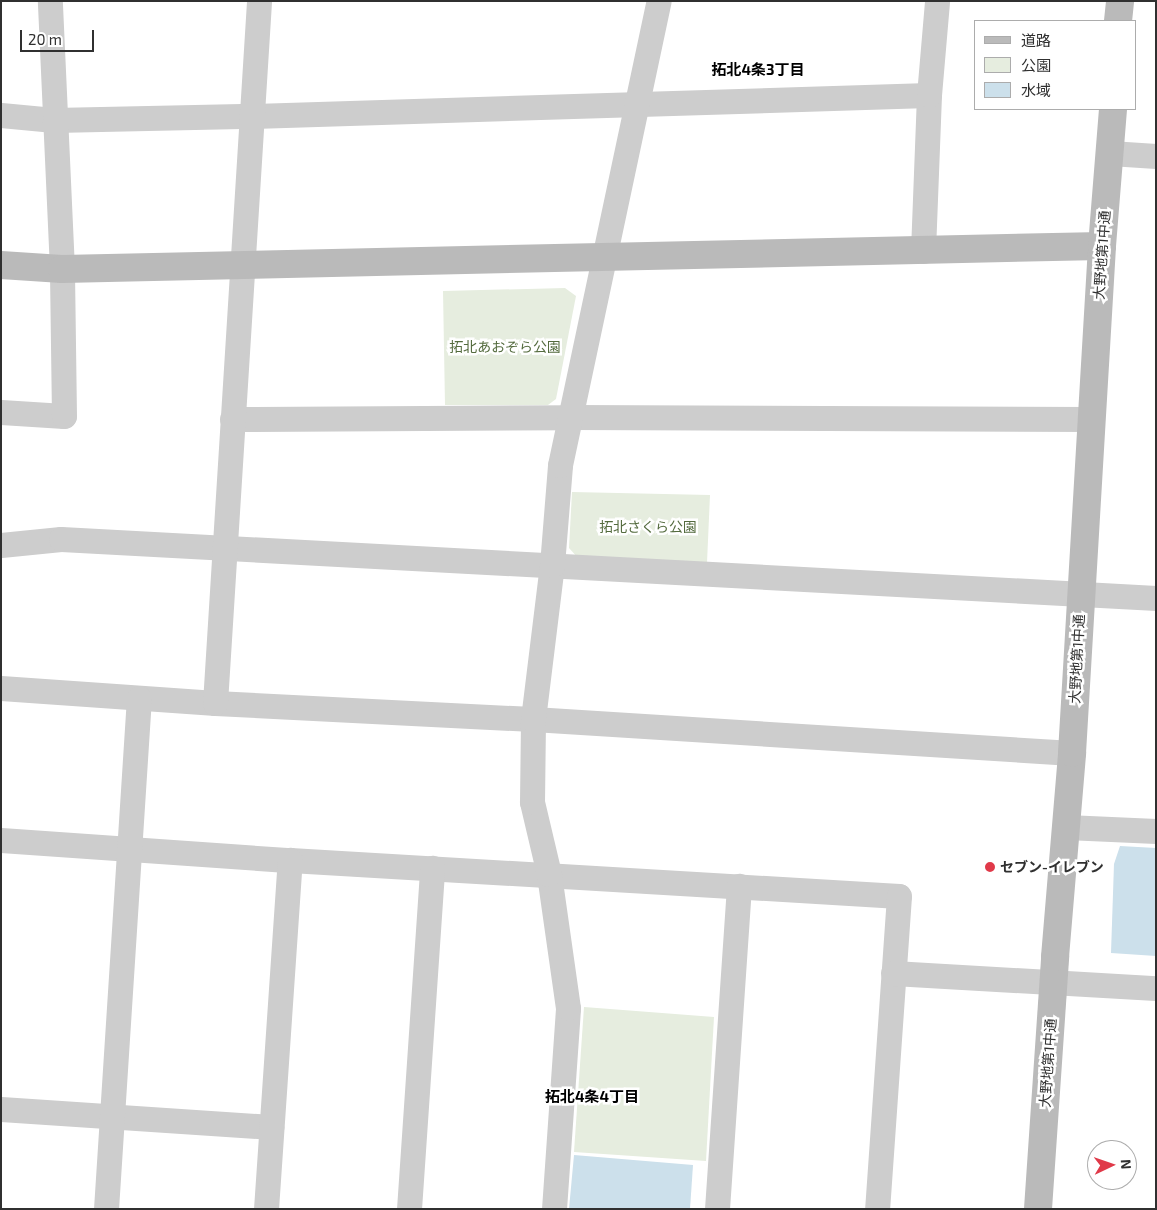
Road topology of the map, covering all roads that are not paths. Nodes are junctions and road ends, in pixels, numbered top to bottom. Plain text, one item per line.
1 (50, 1) edge
2 (259, 1) edge
3 (660, 1) edge
4 (937, 1) edge
5 (1120, 1) edge
6 (1118, 20) edge
7 (929, 95) junction
8 (638, 104) junction
9 (1113, 110) edge
10 (1, 115) edge
11 (253, 116) junction
12 (54, 120) junction
13 (1110, 153) junction
14 (1156, 156) edge
15 (1102, 246) junction
16 (923, 251) junction
17 (606, 258) junction
18 (1, 265) edge
19 (243, 266) junction
20 (62, 269) junction
21 (1, 412) edge
22 (571, 417) junction
23 (232, 419) junction
24 (1092, 419) junction
25 (1, 545) edge
26 (225, 550) junction
27 (552, 565) junction
28 (1080, 594) junction
29 (1156, 598) edge
30 (1, 688) edge
31 (139, 698) junction
32 (215, 703) junction
33 (533, 719) junction
34 (1072, 753) junction
35 (1066, 827) junction
36 (1156, 831) edge
37 (1, 840) edge
38 (129, 849) junction
39 (290, 860) junction
40 (432, 868) junction
41 (549, 874) junction
42 (739, 886) junction
43 (893, 973) junction
44 (1053, 981) junction
45 (1156, 988) edge
46 (1, 1109) edge
47 (113, 1116) junction
48 (271, 1127) junction
49 (106, 1209) edge
50 (266, 1209) edge
51 (409, 1209) edge
52 (554, 1209) edge
53 (717, 1209) edge
54 (877, 1209) edge
55 (1038, 1209) edge

1 - 12 street
2 - 11 street
3 - 8 street
4 - 7 street
5 - 6 street
7 - 8 street
7 - 16 street
8 - 11 street
8 - 17 street
9 - 13 street, 大野地第1中通
10 - 12 street
11 - 12 street
11 - 19 street
12 - 20 street
13 - 14 street
13 - 15 street, 大野地第1中通
15 - 16 street
15 - 24 street, 大野地第1中通
16 - 17 street
17 - 19 street
17 - 22 street
18 - 20 street
19 - 20 street
19 - 23 street
20 - 21 street
22 - 23 street
22 - 24 street
22 - 27 street
23 - 26 street
24 - 28 street, 大野地第1中通
25 - 26 street
26 - 27 street
26 - 32 street
27 - 28 street
27 - 33 street
28 - 29 street
28 - 34 street, 大野地第1中通
30 - 31 street
31 - 32 street
31 - 38 street
32 - 33 street
33 - 34 street
33 - 41 street
34 - 35 street, 大野地第1中通
35 - 36 street
35 - 44 street, 大野地第1中通
37 - 38 street
38 - 39 street
38 - 47 street
39 - 40 street
39 - 48 street
40 - 41 street
40 - 51 street
41 - 42 street
41 - 52 street
42 - 43 street
42 - 53 street
43 - 44 street
43 - 54 street
44 - 45 street
44 - 55 street, 大野地第1中通
46 - 47 street
47 - 48 street
47 - 49 street
48 - 50 street

